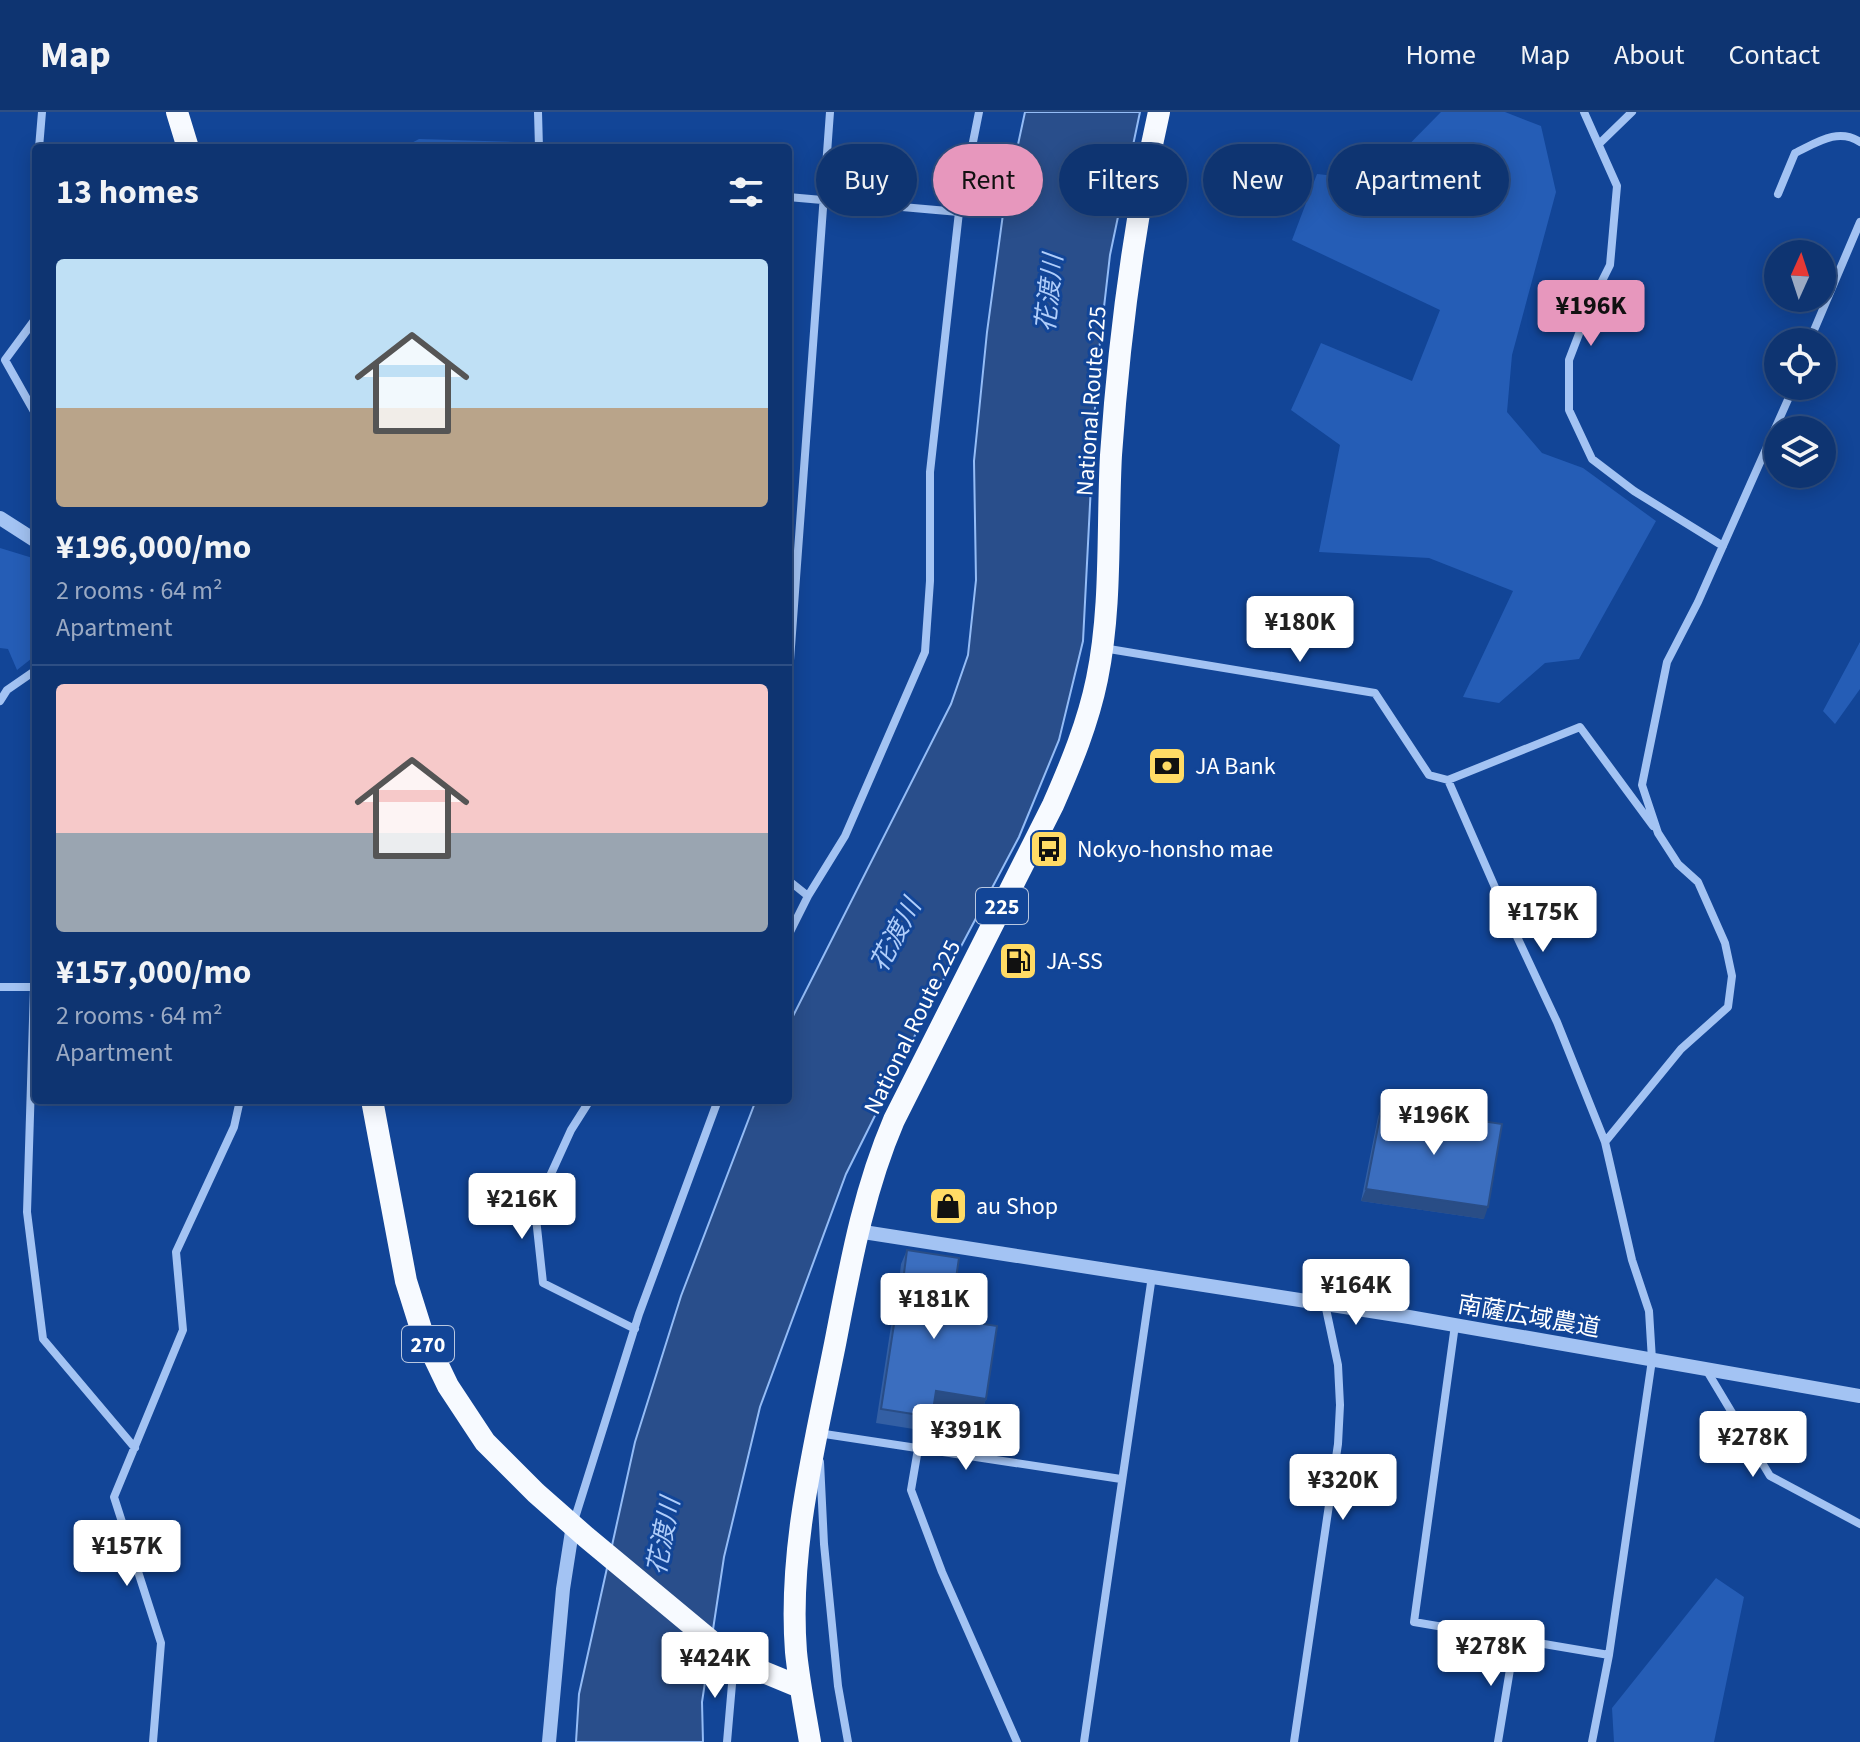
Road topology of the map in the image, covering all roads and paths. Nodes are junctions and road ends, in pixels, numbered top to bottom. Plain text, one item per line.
1 (42, 112) edge
2 (177, 112) edge
3 (538, 112) edge
4 (830, 112) edge
5 (979, 112) edge
6 (1159, 112) edge
7 (1584, 112) edge
8 (1632, 112) edge
9 (1860, 142) edge
10 (39, 144) edge
11 (187, 144) edge
12 (539, 144) edge
13 (828, 144) edge
14 (973, 144) edge
15 (1599, 144) junction
16 (1778, 194) dead end
17 (792, 197) edge
18 (816, 199) edge
19 (823, 216) edge
20 (959, 216) edge
21 (1860, 222) edge
22 (32, 323) edge
23 (1815, 328) edge
24 (1788, 400) edge
25 (32, 408) edge
26 (0, 518) edge
27 (32, 538) edge
28 (1723, 546) junction
29 (792, 634) edge
30 (1102, 648) junction
31 (32, 673) edge
32 (0, 701) edge
33 (1448, 780) junction
34 (1658, 833) junction
35 (792, 883) edge
36 (808, 896) junction
37 (792, 928) edge
38 (32, 985) edge
39 (0, 987) edge
40 (32, 1070) edge
41 (239, 1104) edge
42 (373, 1104) edge
43 (587, 1104) edge
44 (717, 1104) edge
45 (1605, 1142) junction
46 (857, 1231) junction
47 (1152, 1275) junction
48 (1325, 1303) junction
49 (1455, 1325) junction
50 (635, 1329) junction
51 (1652, 1360) junction
52 (1707, 1371) junction
53 (1860, 1396) edge
54 (818, 1432) junction
55 (135, 1448) junction
56 (918, 1449) junction
57 (1121, 1479) junction
58 (1860, 1524) edge
59 (579, 1531) junction
60 (1515, 1639) junction
61 (1609, 1655) junction
62 (731, 1658) junction
63 (800, 1687) junction
64 (153, 1742) edge
65 (549, 1742) edge
66 (727, 1742) edge
67 (810, 1742) edge
68 (848, 1742) edge
69 (1017, 1742) edge
70 (1084, 1742) edge
71 (1294, 1742) edge
72 (1498, 1742) edge
73 (1592, 1742) edge

1 - 10 street
2 - 11 highway
3 - 12 street
4 - 13 street
5 - 14 street
6 - 30 highway, National Route 225 / 225
7 - 15 street
8 - 15 street
9 - 16 street
15 - 28 street
17 - 18 street
19 - 29 street
20 - 36 street
21 - 23 street
22 - 25 street
24 - 28 street
26 - 27 street
28 - 34 street
30 - 33 street
30 - 46 highway, National Route 225 / 225
31 - 32 street
33 - 34 street
33 - 45 street
34 - 45 street
35 - 36 street
36 - 37 street
38 - 39 street
40 - 55 street
41 - 55 street
42 - 59 highway, 270
43 - 50 street
44 - 50 street
45 - 51 street
46 - 47 street, 南薩広域農道
46 - 54 highway, National Route 225 / 225
47 - 48 street, 南薩広域農道
47 - 57 street
48 - 49 street, 南薩広域農道
48 - 71 street
49 - 51 street, 南薩広域農道
49 - 60 street
50 - 59 street
51 - 52 street, 南薩広域農道
51 - 61 street
52 - 53 street, 南薩広域農道
52 - 58 street
54 - 56 street
54 - 63 highway, National Route 225 / 225
54 - 68 street
55 - 64 street
56 - 57 street
56 - 69 street
57 - 70 street
59 - 62 highway, 270
59 - 65 street
60 - 61 street
60 - 72 street
61 - 73 street
62 - 63 highway, 270
62 - 66 street
63 - 67 highway, National Route 225 / 225

